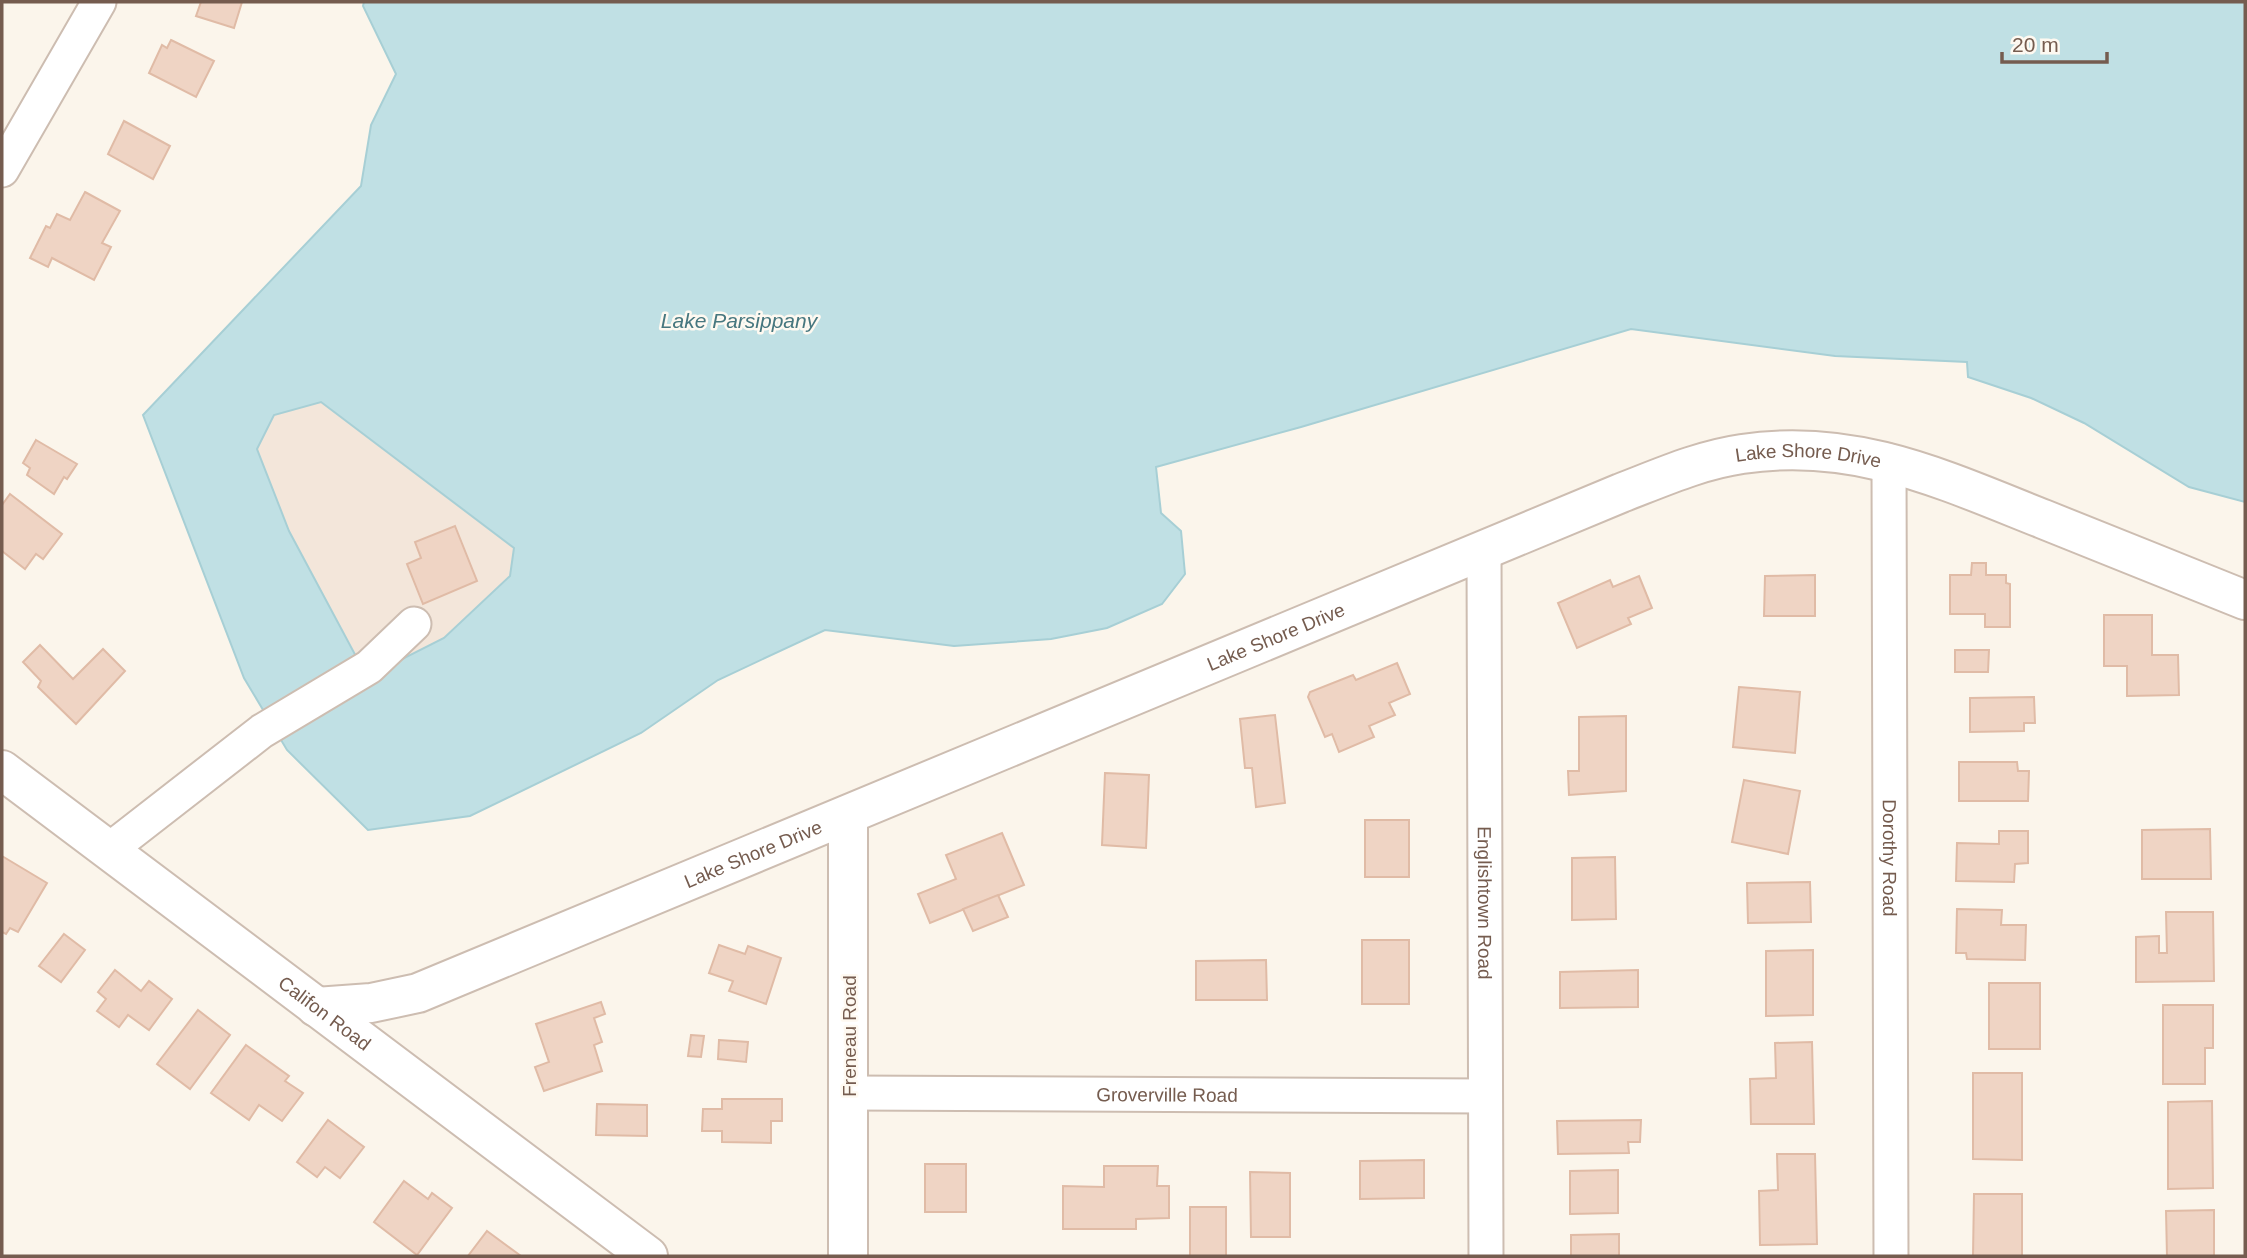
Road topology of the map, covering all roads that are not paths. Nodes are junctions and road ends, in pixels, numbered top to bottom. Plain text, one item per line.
1 (99, 2) edge
2 (2, 170) edge
3 (1889, 461) junction
4 (1484, 549) junction
5 (2245, 600) edge
6 (414, 624) dead end
7 (2, 770) edge
8 (848, 815) junction
9 (109, 850) junction
10 (317, 1007) junction
11 (849, 1093) junction
12 (1485, 1096) junction
13 (648, 1256) edge
14 (848, 1256) edge
15 (1486, 1256) edge
16 (1891, 1256) edge

1 - 2 street
3 - 4 street, Lake Shore Drive
3 - 5 street, Lake Shore Drive
3 - 16 street, Dorothy Road
4 - 8 street, Lake Shore Drive
4 - 12 street, Englishtown Road
6 - 9 street
7 - 9 street, Califon Road
8 - 10 street, Lake Shore Drive
8 - 11 street, Freneau Road
9 - 10 street, Califon Road
10 - 13 street, Califon Road
11 - 12 street, Groverville Road
11 - 14 street, Freneau Road
12 - 15 street, Englishtown Road

